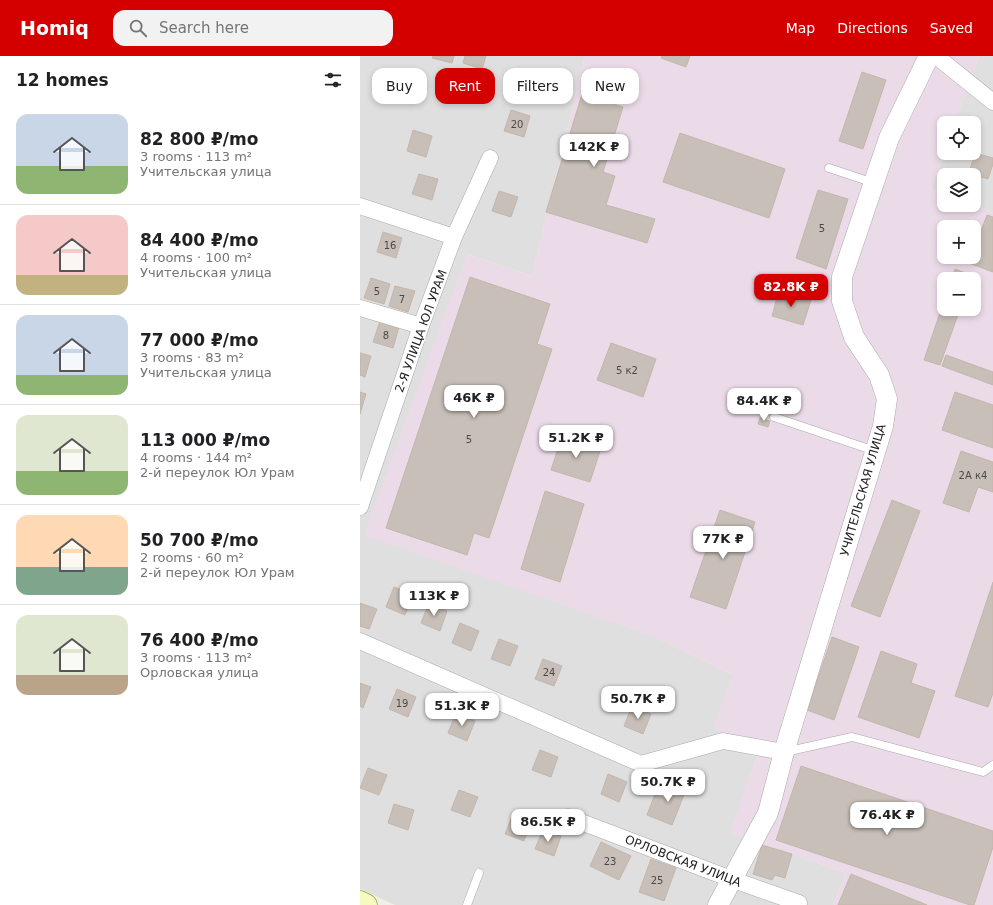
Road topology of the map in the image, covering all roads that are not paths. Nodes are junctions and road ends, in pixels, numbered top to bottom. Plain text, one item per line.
1 (929, 56) edge
2 (936, 56) edge
3 (993, 102) edge
4 (490, 158) dead end
5 (829, 168) dead end
6 (874, 183) junction
7 (360, 206) edge
8 (454, 238) junction
9 (360, 308) edge
10 (421, 326) junction
11 (774, 417) dead end
12 (876, 451) junction
13 (360, 507) edge
14 (360, 641) edge
15 (784, 752) junction
16 (993, 765) edge
17 (568, 817) dead end
18 (479, 873) dead end
19 (731, 879) junction
20 (360, 902) edge
21 (799, 903) dead end
22 (366, 905) edge
23 (467, 905) edge
24 (718, 905) edge

1 - 6 street, УЧИТЕЛЬСКАЯ УЛИЦА
2 - 3 street
4 - 8 street, 2-Я УЛИЦА ЮЛ УРАМ
5 - 6 lane
6 - 12 street, УЧИТЕЛЬСКАЯ УЛИЦА
7 - 8 street
8 - 10 street, 2-Я УЛИЦА ЮЛ УРАМ
9 - 10 street
10 - 13 street, 2-Я УЛИЦА ЮЛ УРАМ
11 - 12 lane
12 - 15 street, УЧИТЕЛЬСКАЯ УЛИЦА
14 - 15 street
15 - 16 lane
15 - 19 street, УЧИТЕЛЬСКАЯ УЛИЦА
17 - 19 street, ОРЛОВСКАЯ УЛИЦА
18 - 23 lane
19 - 21 street, ОРЛОВСКАЯ УЛИЦА
19 - 24 street, УЧИТЕЛЬСКАЯ УЛИЦА
20 - 22 main road

